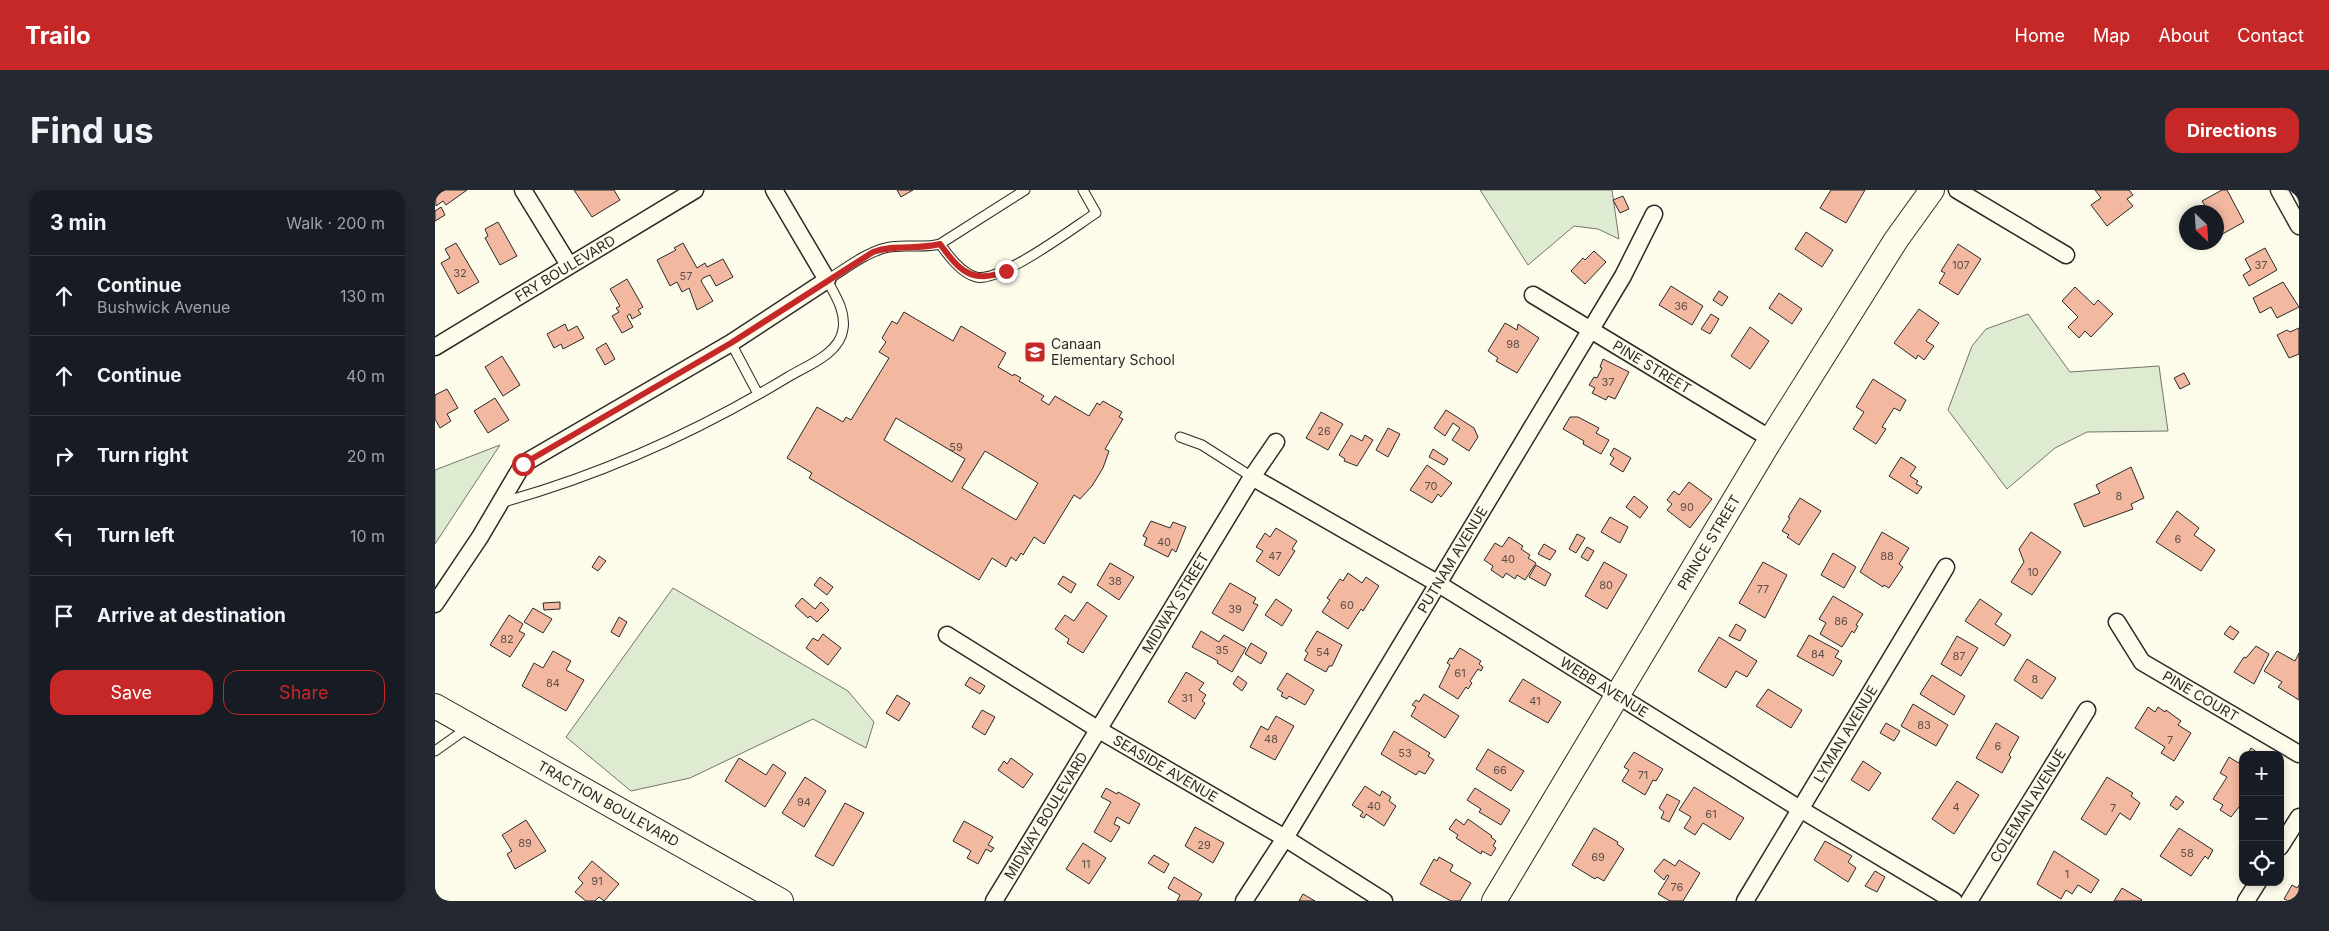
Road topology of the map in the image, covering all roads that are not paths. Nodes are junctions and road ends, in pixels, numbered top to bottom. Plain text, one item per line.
1 (523, 190) edge
2 (695, 190) edge
3 (774, 190) edge
4 (1025, 190) edge
5 (1083, 190) edge
6 (1932, 190) edge
7 (1957, 190) edge
8 (2279, 190) edge
9 (1654, 214) dead end
10 (2299, 226) edge
11 (940, 244) junction
12 (2066, 255) dead end
13 (569, 265) junction
14 (827, 280) junction
15 (1533, 295) dead end
16 (1588, 330) junction
17 (731, 343) junction
18 (435, 347) edge
19 (758, 394) junction
20 (1181, 437) dead end
21 (1771, 439) junction
22 (1276, 442) dead end
23 (1252, 478) junction
24 (500, 503) junction
25 (1946, 567) dead end
26 (1437, 583) junction
27 (435, 604) edge
28 (2117, 622) dead end
29 (947, 635) dead end
30 (1619, 695) junction
31 (435, 706) edge
32 (2087, 710) dead end
33 (470, 726) junction
34 (1099, 730) junction
35 (435, 751) edge
36 (2299, 754) edge
37 (1799, 809) junction
38 (2299, 818) edge
39 (1285, 838) junction
40 (2284, 841) edge
41 (2255, 886) edge
42 (772, 899) edge
43 (993, 901) edge
44 (1245, 901) edge
45 (1384, 901) edge
46 (1494, 901) edge
47 (1745, 901) edge
48 (1954, 901) edge
49 (1969, 901) edge
50 (2246, 901) edge

1 - 13 street
2 - 13 street, FRY BOULEVARD
3 - 14 street
4 - 11 lane
5 - 11 lane
6 - 21 street, PRINCE STREET
7 - 12 street
8 - 10 street
9 - 16 street, PUTNAM AVENUE
11 - 14 lane
13 - 18 street, FRY BOULEVARD
14 - 17 street
14 - 19 lane
15 - 16 street, PINE STREET
16 - 21 street, PINE STREET
16 - 26 street, PUTNAM AVENUE
17 - 19 lane
17 - 24 street
19 - 24 lane
20 - 23 lane
21 - 30 street, PRINCE STREET
22 - 23 street, MIDWAY STREET
23 - 26 street, WEBB AVENUE
23 - 34 street, MIDWAY STREET
24 - 27 street
25 - 37 street, LYMAN AVENUE
26 - 30 street, WEBB AVENUE
26 - 39 street, PUTNAM AVENUE
28 - 36 street, PINE COURT
29 - 34 street, SEASIDE AVENUE
30 - 37 street, WEBB AVENUE
30 - 46 street, PRINCE STREET
31 - 33 street, TRACTION BOULEVARD
32 - 49 street, COLEMAN AVENUE
33 - 35 lane
33 - 42 street, TRACTION BOULEVARD
34 - 39 street, SEASIDE AVENUE
34 - 43 street, MIDWAY BOULEVARD
37 - 47 street, LYMAN AVENUE
37 - 48 street, WEBB AVENUE
38 - 40 street
39 - 44 street, PUTNAM AVENUE
39 - 45 street, SEASIDE AVENUE
41 - 50 street

